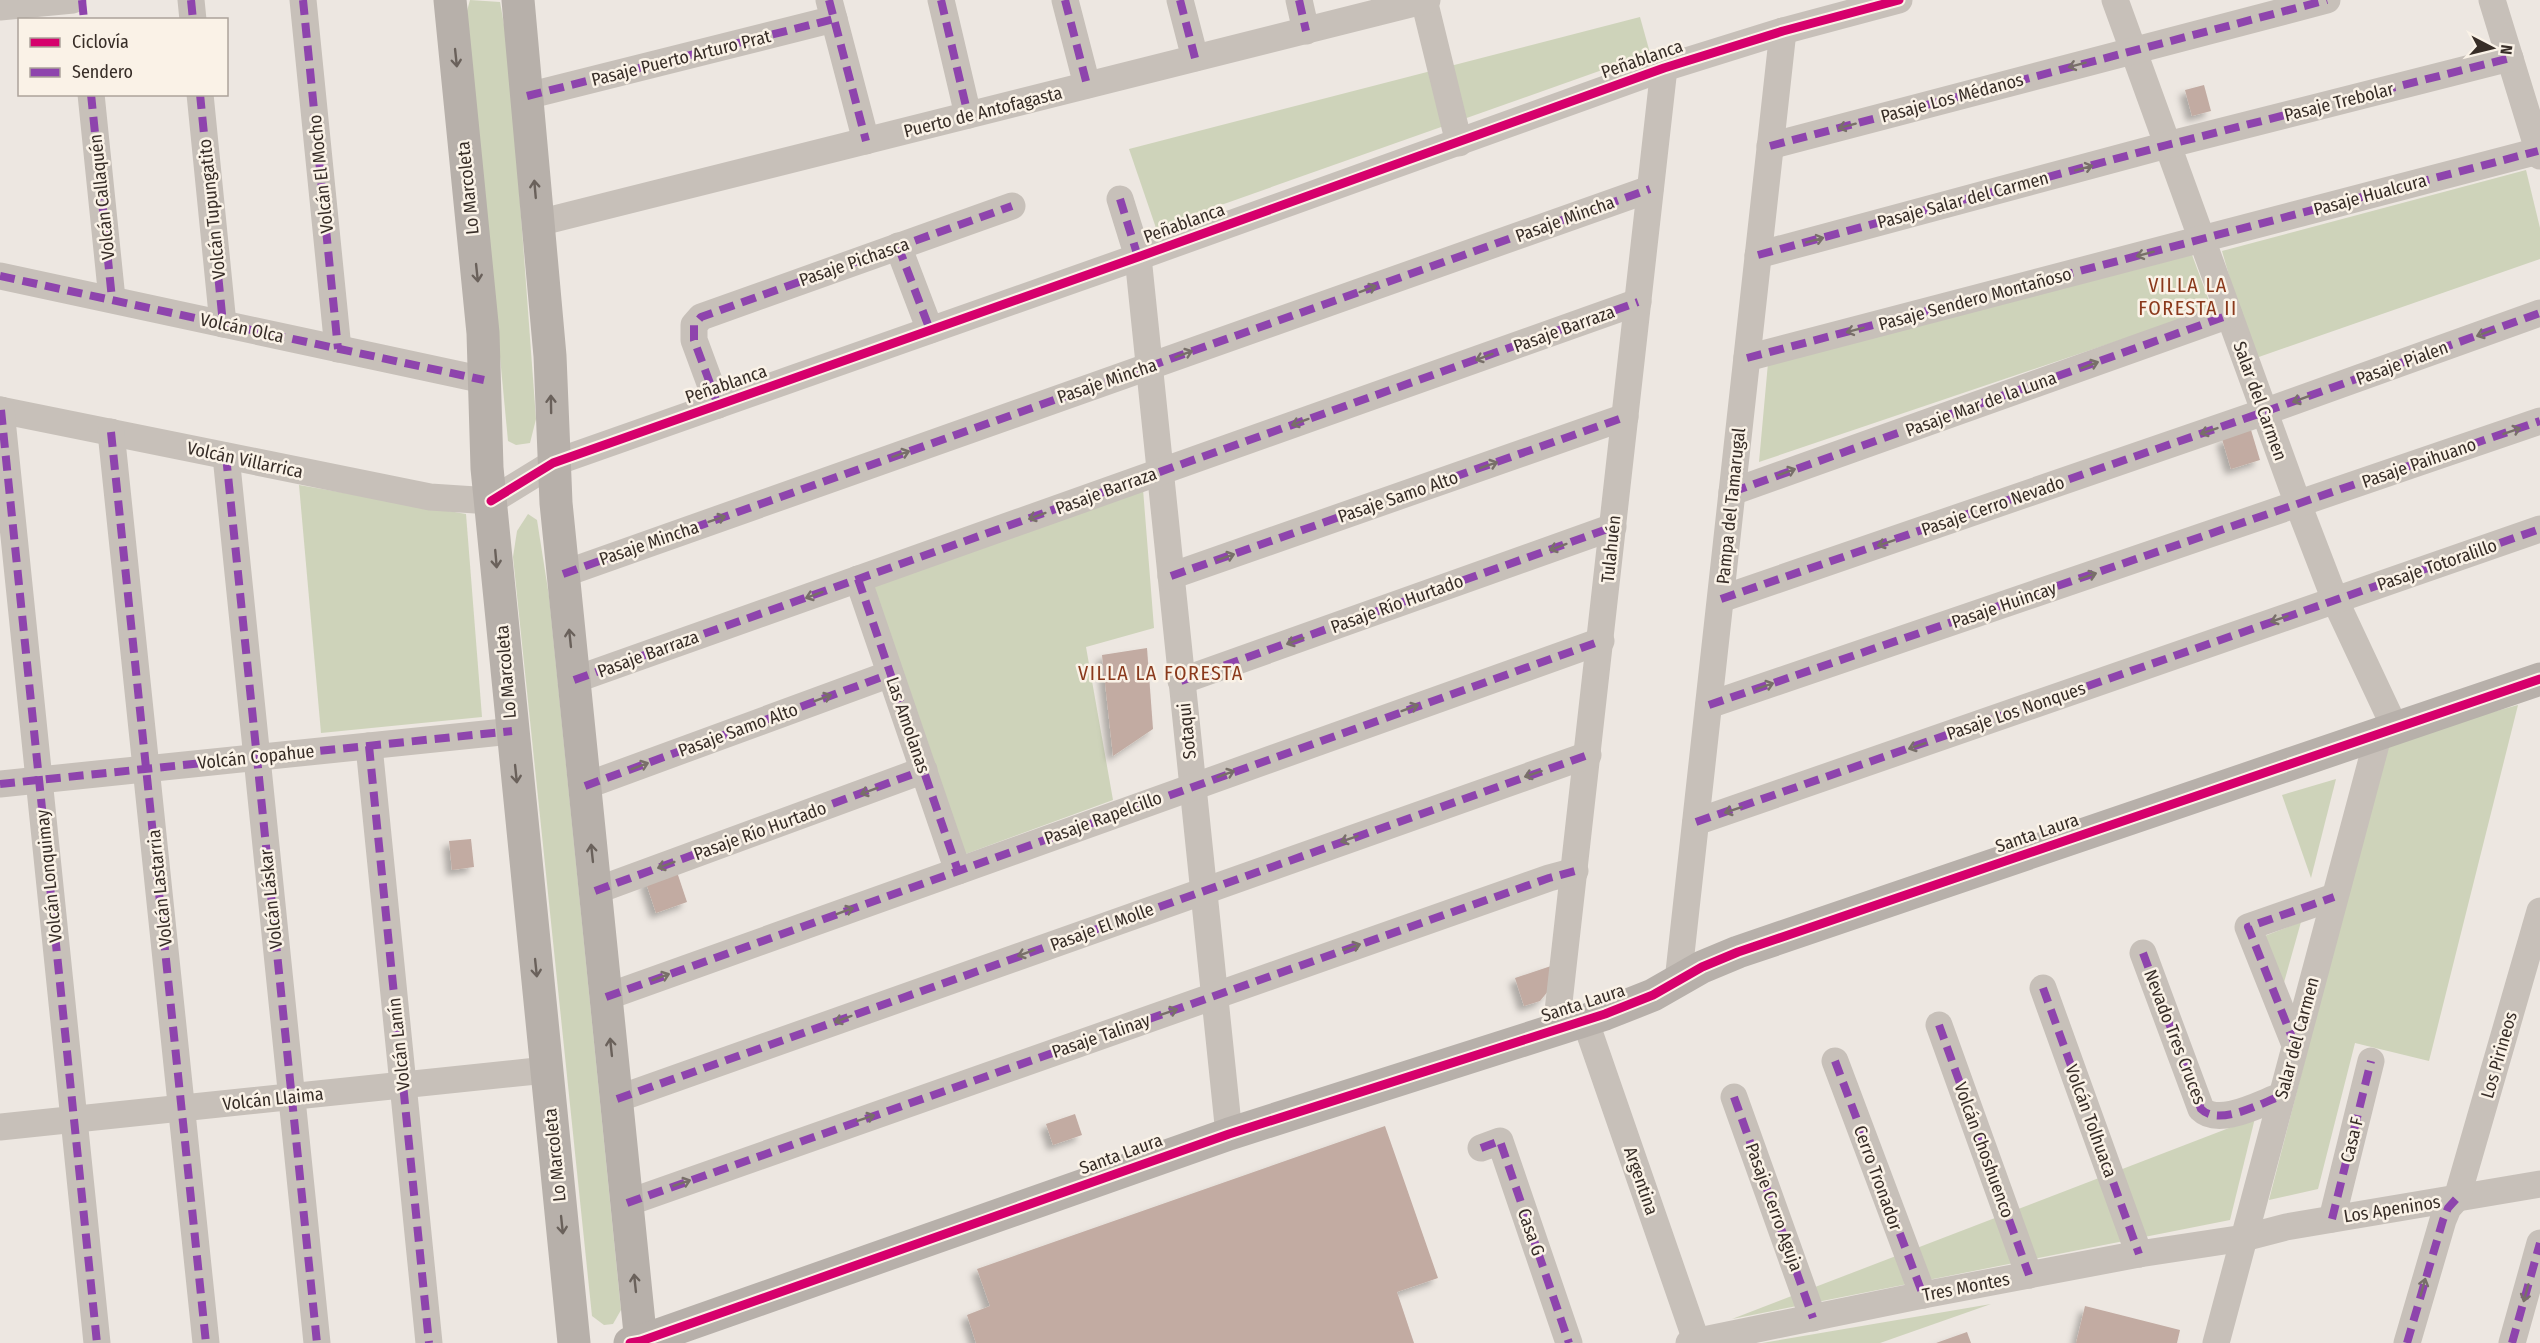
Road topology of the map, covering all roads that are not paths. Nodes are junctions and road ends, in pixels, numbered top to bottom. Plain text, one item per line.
1 (73, 0) edge
2 (82, 0) edge
3 (191, 0) edge
4 (303, 0) edge
5 (450, 0) edge
6 (518, 0) edge
7 (941, 0) edge
8 (1065, 0) edge
9 (1180, 0) edge
10 (1299, 0) edge
11 (1425, 0) edge
12 (1899, 0) edge
13 (2115, 0) edge
14 (2327, 0) edge
15 (2492, 0) edge
16 (0, 7) edge
17 (832, 9) edge
18 (84, 18) edge
19 (193, 18) edge
20 (1306, 30) junction
21 (1782, 31) junction
22 (2133, 50) junction
23 (1195, 58) junction
24 (2510, 58) junction
25 (1664, 68) junction
26 (1087, 85) junction
27 (92, 96) edge
28 (200, 96) edge
29 (527, 96) junction
30 (969, 115) junction
31 (866, 141) junction
32 (1459, 142) junction
33 (2168, 145) junction
34 (1770, 146) junction
35 (2539, 153) edge
36 (1650, 189) junction
37 (1120, 199) dead end
38 (1012, 206) dead end
39 (538, 224) junction
40 (2202, 239) junction
41 (898, 246) junction
42 (1758, 255) junction
43 (1138, 257) junction
44 (0, 276) edge
45 (112, 300) junction
46 (1638, 302) junction
47 (2540, 313) edge
48 (2229, 315) junction
49 (223, 324) junction
50 (930, 330) junction
51 (338, 349) junction
52 (1747, 358) junction
53 (1149, 366) junction
54 (484, 380) junction
55 (718, 405) junction
56 (1, 410) edge
57 (2265, 412) junction
58 (1625, 417) junction
59 (2540, 421) edge
60 (111, 432) junction
61 (226, 456) junction
62 (553, 463) junction
63 (1160, 472) junction
64 (1732, 492) junction
65 (491, 501) junction
66 (2298, 504) junction
67 (1613, 527) junction
68 (2540, 529) edge
69 (563, 574) junction
70 (1171, 576) junction
71 (858, 579) junction
72 (1721, 599) junction
73 (2335, 600) junction
74 (1601, 641) junction
75 (890, 674) junction
76 (2540, 679) edge
77 (574, 680) junction
78 (1181, 681) junction
79 (1709, 705) junction
80 (512, 731) junction
81 (2387, 731) junction
82 (369, 746) junction
83 (1588, 755) junction
84 (257, 757) junction
85 (147, 768) junction
86 (924, 770) junction
87 (39, 780) junction
88 (0, 784) edge
89 (585, 786) junction
90 (1192, 786) junction
91 (1696, 822) junction
92 (958, 871) junction
93 (1575, 871) junction
94 (1203, 890) junction
95 (595, 891) junction
96 (2334, 897) junction
97 (2540, 911) edge
98 (2143, 953) dead end
99 (1678, 981) junction
100 (2043, 988) dead end
101 (1214, 996) junction
102 (606, 997) junction
103 (1571, 1024) junction
104 (1939, 1025) dead end
105 (2295, 1046) junction
106 (1835, 1061) dead end
107 (2371, 1061) dead end
108 (546, 1070) junction
109 (403, 1085) junction
110 (2282, 1096) junction
111 (291, 1097) junction
112 (1734, 1097) dead end
113 (616, 1100) junction
114 (182, 1108) junction
115 (74, 1119) junction
116 (0, 1127) edge
117 (1229, 1134) junction
118 (1480, 1148) dead end
119 (2540, 1184) edge
120 (2457, 1198) junction
121 (627, 1203) junction
122 (2332, 1219) junction
123 (2244, 1238) junction
124 (2540, 1243) edge
125 (2139, 1254) junction
126 (2029, 1275) junction
127 (1923, 1295) junction
128 (1813, 1318) junction
129 (637, 1342) edge
130 (1694, 1342) edge
131 (97, 1343) edge
132 (207, 1343) edge
133 (316, 1343) edge
134 (429, 1343) edge
135 (574, 1343) edge
136 (1569, 1343) edge
137 (2216, 1343) edge
138 (2407, 1343) edge
139 (2512, 1343) edge

1 - 16 street
2 - 18 street
3 - 19 street
4 - 51 street, Volcán El Mocho
5 -> 54 street, Lo Marcoleta
6 - 29 street
7 - 30 street
8 - 26 street
9 - 23 street
10 - 20 street
11 - 20 street, Puerto de Antofagasta
11 - 32 street
12 - 21 street, Peñablanca
13 - 22 street, Salar del Carmen
14 - 22 street, Pasaje Los Médanos
15 - 24 street
17 - 29 street, Pasaje Puerto Arturo Prat
17 - 31 street
20 - 23 street, Puerto de Antofagasta
21 - 25 street, Peñablanca
21 - 34 street, Pampa del Tamarugal
22 - 33 street, Salar del Carmen
22 -> 34 street, Pasaje Los Médanos
23 - 26 street, Puerto de Antofagasta
24 - 33 street, Pasaje Trebolar
24 - 35 street
25 - 32 street, Peñablanca
25 - 36 street, Tulahuén
26 - 30 street, Puerto de Antofagasta
27 - 45 street, Volcán Callaquén
28 - 49 street, Volcán Tupungatito
39 -> 29 street
30 - 31 street, Puerto de Antofagasta
31 - 39 street, Puerto de Antofagasta
32 - 43 street, Peñablanca
33 - 40 street, Salar del Carmen
42 -> 33 street, Pasaje Salar del Carmen
34 - 42 street, Pampa del Tamarugal
35 - 40 street, Pasaje Hualcura
36 - 46 street, Tulahuén
53 -> 36 street, Pasaje Mincha
37 - 43 street, Sotaqui
38 - 41 street, Pasaje Pichasca
62 -> 39 street
40 - 48 street, Salar del Carmen
40 -> 52 street, Pasaje Sendero Montañoso
41 - 50 street
41 - 55 street, Pasaje Pichasca
42 - 52 street, Pampa del Tamarugal
43 - 50 street, Peñablanca
43 - 53 street, Sotaqui
44 - 45 street, Volcán Olca
45 - 49 street, Volcán Olca
46 - 58 street, Tulahuén
46 -> 63 street, Pasaje Barraza
47 -> 57 street, Pasaje Pialen
48 - 57 street, Salar del Carmen
64 -> 48 street, Pasaje Mar de la Luna
49 - 51 street, Volcán Olca
50 - 55 street, Peñablanca
51 - 54 street, Volcán Olca
52 - 64 street, Pampa del Tamarugal
53 - 63 street, Sotaqui
69 -> 53 street, Pasaje Mincha
54 - 65 street, Lo Marcoleta
55 - 62 street, Peñablanca
56 - 60 street, Volcán Villarrica
56 - 87 street, Volcán Lonquimay
57 - 66 street, Salar del Carmen
57 -> 72 street, Pasaje Cerro Nevado
58 - 67 street, Tulahuén
70 -> 58 street, Pasaje Samo Alto
66 -> 59 street, Pasaje Paihuano
60 - 61 street, Volcán Villarrica
60 - 85 street, Volcán Lastarria
61 - 65 street, Volcán Villarrica
61 - 84 street, Volcán Láskar
62 - 65 street, Peñablanca
62 - 69 street
63 - 70 street, Sotaqui
63 -> 71 street, Pasaje Barraza
64 - 72 street, Pampa del Tamarugal
65 -> 80 street, Lo Marcoleta
66 - 73 street, Salar del Carmen
79 -> 66 street, Pasaje Huincay
67 - 74 street, Tulahuén
67 -> 78 street, Pasaje Río Hurtado
68 - 73 street, Pasaje Totoralillo
77 -> 69 street
70 - 78 street, Sotaqui
71 - 75 street, Las Amolanas
71 -> 77 street, Pasaje Barraza
72 - 79 street, Pampa del Tamarugal
73 - 81 street, Salar del Carmen
73 -> 91 street, Pasaje Los Nonques
74 - 83 street, Tulahuén
90 -> 74 street, Pasaje Rapelcillo
75 - 86 street, Las Amolanas
89 -> 75 street, Pasaje Samo Alto
76 - 81 street, Santa Laura
77 - 89 street
78 - 90 street, Sotaqui
79 - 91 street, Pampa del Tamarugal
80 - 82 street, Volcán Copahue
80 -> 108 street, Lo Marcoleta
81 - 96 street, Salar del Carmen
81 - 99 street, Santa Laura
82 - 84 street, Volcán Copahue
82 - 109 street, Volcán Lanín
83 - 93 street, Tulahuén
83 -> 94 street, Pasaje El Molle
84 - 85 street, Volcán Copahue
84 - 111 street, Volcán Láskar
85 - 87 street, Volcán Copahue
85 - 114 street, Volcán Lastarria
86 - 92 street, Las Amolanas
86 -> 95 street, Pasaje Río Hurtado
87 - 88 street, Volcán Copahue
87 - 115 street, Volcán Lonquimay
95 -> 89 street
90 - 92 street, Pasaje Rapelcillo
90 - 94 street, Sotaqui
91 - 99 street, Pampa del Tamarugal
102 -> 92 street, Pasaje Rapelcillo
101 -> 93 street, Pasaje Talinay
93 - 103 street, Tulahuén
94 - 101 street, Sotaqui
94 -> 113 street, Pasaje El Molle
95 - 102 street
96 - 105 street, Salar del Carmen
96 - 105 street
97 - 120 street, Los Pirineos
98 - 110 street, Nevado Tres Cruces
99 - 103 street, Santa Laura
100 - 125 street, Volcán Tolhuaca
101 - 117 street, Sotaqui
121 -> 101 street, Pasaje Talinay
113 -> 102 street
103 - 117 street, Santa Laura
103 - 130 street, Argentina
104 - 126 street, Volcán Choshuenco
105 - 110 street, Salar del Carmen
106 - 127 street, Cerro Tronador
107 - 122 street, Casa F
108 - 109 street, Volcán Llaima
108 -> 135 street, Lo Marcoleta
109 - 111 street, Volcán Llaima
109 - 134 street, Volcán Lanín
110 - 123 street, Salar del Carmen
111 - 114 street, Volcán Llaima
111 - 133 street, Volcán Láskar
112 - 128 street, Pasaje Cerro Aguja
113 - 121 street
114 - 115 street, Volcán Llaima
114 - 132 street, Volcán Lastarria
115 - 116 street, Volcán Llaima
115 - 131 street, Volcán Lonquimay
117 - 129 street, Santa Laura
118 - 136 street, Casa G
119 - 120 street, Los Apeninos
120 - 122 street, Los Apeninos
138 -> 120 street, Los Pirineos
129 -> 121 street
122 - 123 street, Los Apeninos
123 - 125 street, Tres Montes
123 - 137 street, Salar del Carmen
124 -> 139 street
125 - 126 street, Tres Montes
126 - 127 street, Tres Montes
127 - 128 street, Tres Montes
128 - 130 street, Tres Montes

